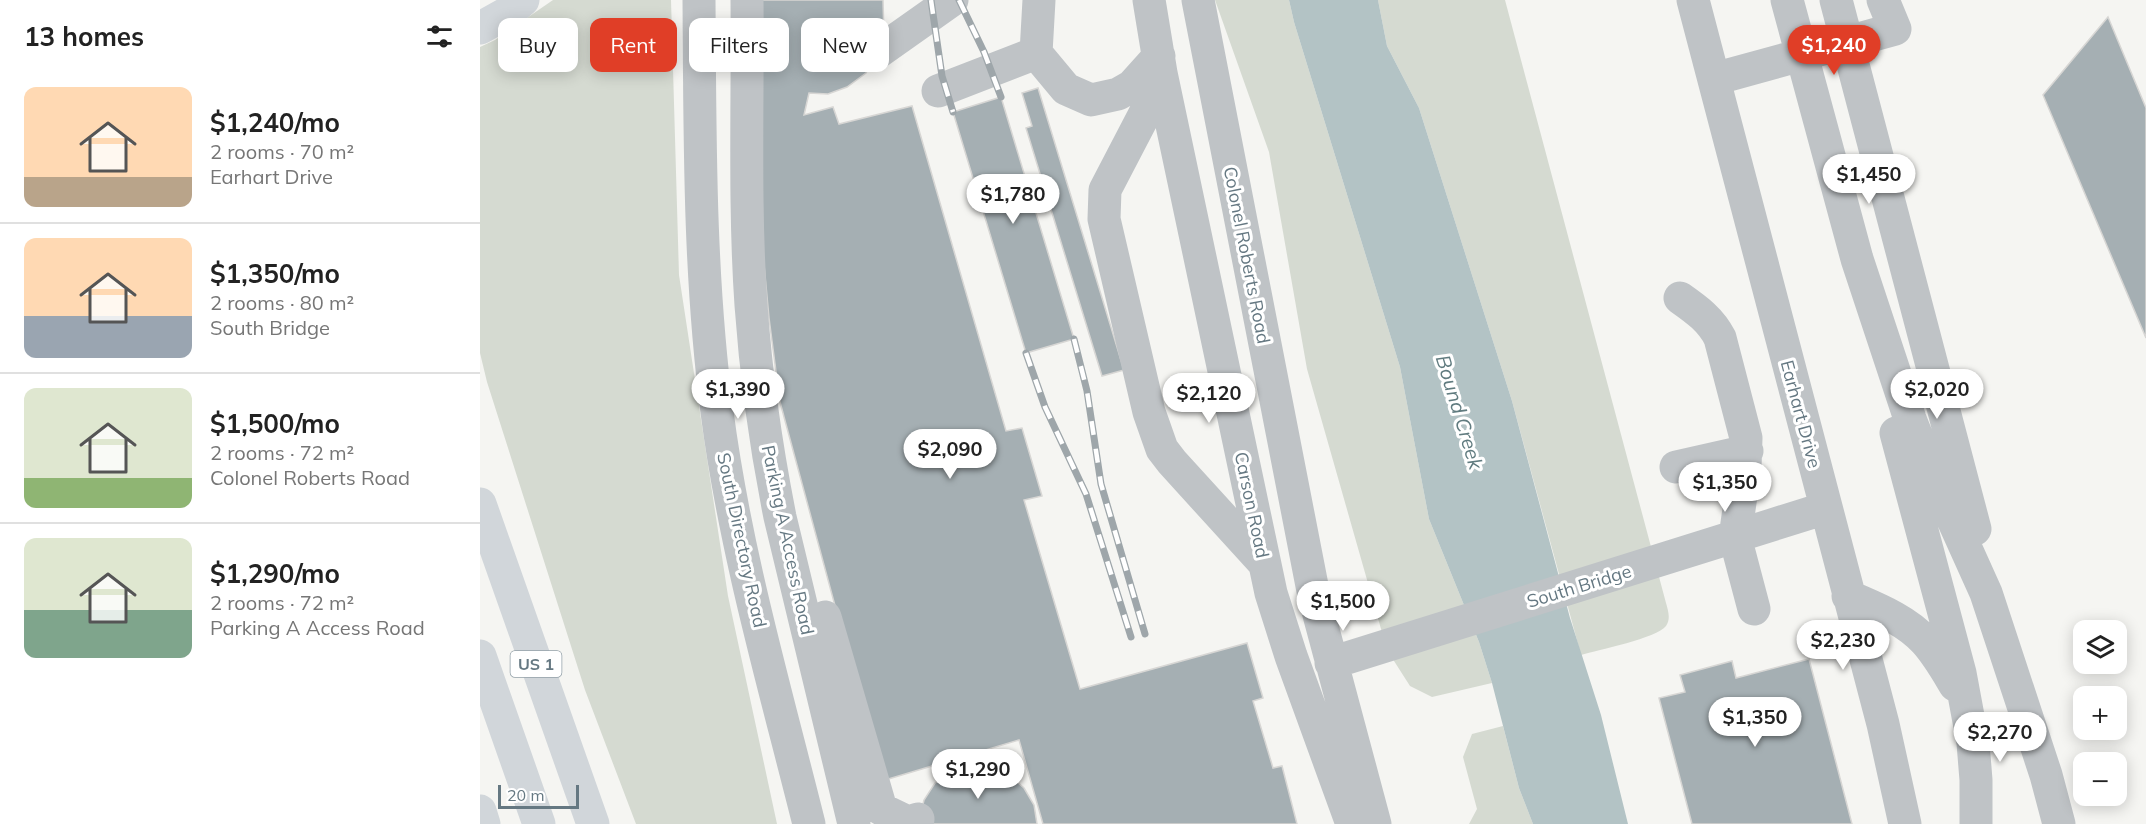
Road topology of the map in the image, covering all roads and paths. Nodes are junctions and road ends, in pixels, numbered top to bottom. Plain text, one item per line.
1 (523, 0) edge
2 (699, 0) edge
3 (747, 0) edge
4 (951, 0) edge
5 (1039, 0) edge
6 (1149, 0) edge
7 (1197, 0) edge
8 (1787, 0) edge
9 (1836, 0) edge
10 (1694, 2) edge
11 (1889, 14) edge
12 (480, 28) edge
13 (889, 45) edge
14 (1036, 53) junction
15 (1160, 64) junction
16 (1714, 79) junction
17 (938, 91) dead end
18 (1857, 259) junction
19 (1680, 298) dead end
20 (1747, 450) junction
21 (1676, 467) dead end
22 (480, 504) edge
23 (1826, 508) junction
24 (780, 517) junction
25 (1735, 537) junction
26 (1263, 562) junction
27 (1848, 596) junction
28 (1754, 609) dead end
29 (480, 656) edge
30 (1331, 663) junction
31 (1966, 708) junction
32 (480, 811) edge
33 (918, 819) dead end
34 (484, 824) edge
35 (539, 824) edge
36 (593, 824) edge
37 (809, 824) edge
38 (854, 824) edge
39 (1352, 824) edge
40 (1375, 824) edge
41 (1905, 824) edge
42 (1976, 824) edge
43 (2059, 824) edge
44 (2066, 824) edge

1 - 12 main road
2 - 37 street, South Directory Road
3 - 24 street, Parking A Access Road
4 - 13 street
5 - 14 street
6 - 15 street, Carson Road
7 - 30 street, Colonel Roberts Road
8 - 18 street
9 - 44 street
10 - 16 street, Earhart Drive
11 - 16 street
14 - 15 street
14 - 17 street
15 - 26 street, Carson Road
15 - 26 street
16 - 23 street, Earhart Drive
18 - 31 street
18 - 43 street
19 - 20 street
20 - 21 street
20 - 25 street
22 - 36 main road, US 1
23 - 25 street, South Bridge
23 - 27 street, Earhart Drive
24 - 33 street
24 - 38 street, Parking A Access Road
25 - 28 street
25 - 30 street, South Bridge
26 - 39 street, Carson Road
27 - 31 street
27 - 41 street, Earhart Drive
29 - 35 main road
30 - 40 street, Colonel Roberts Road
31 - 42 street
32 - 34 main road

